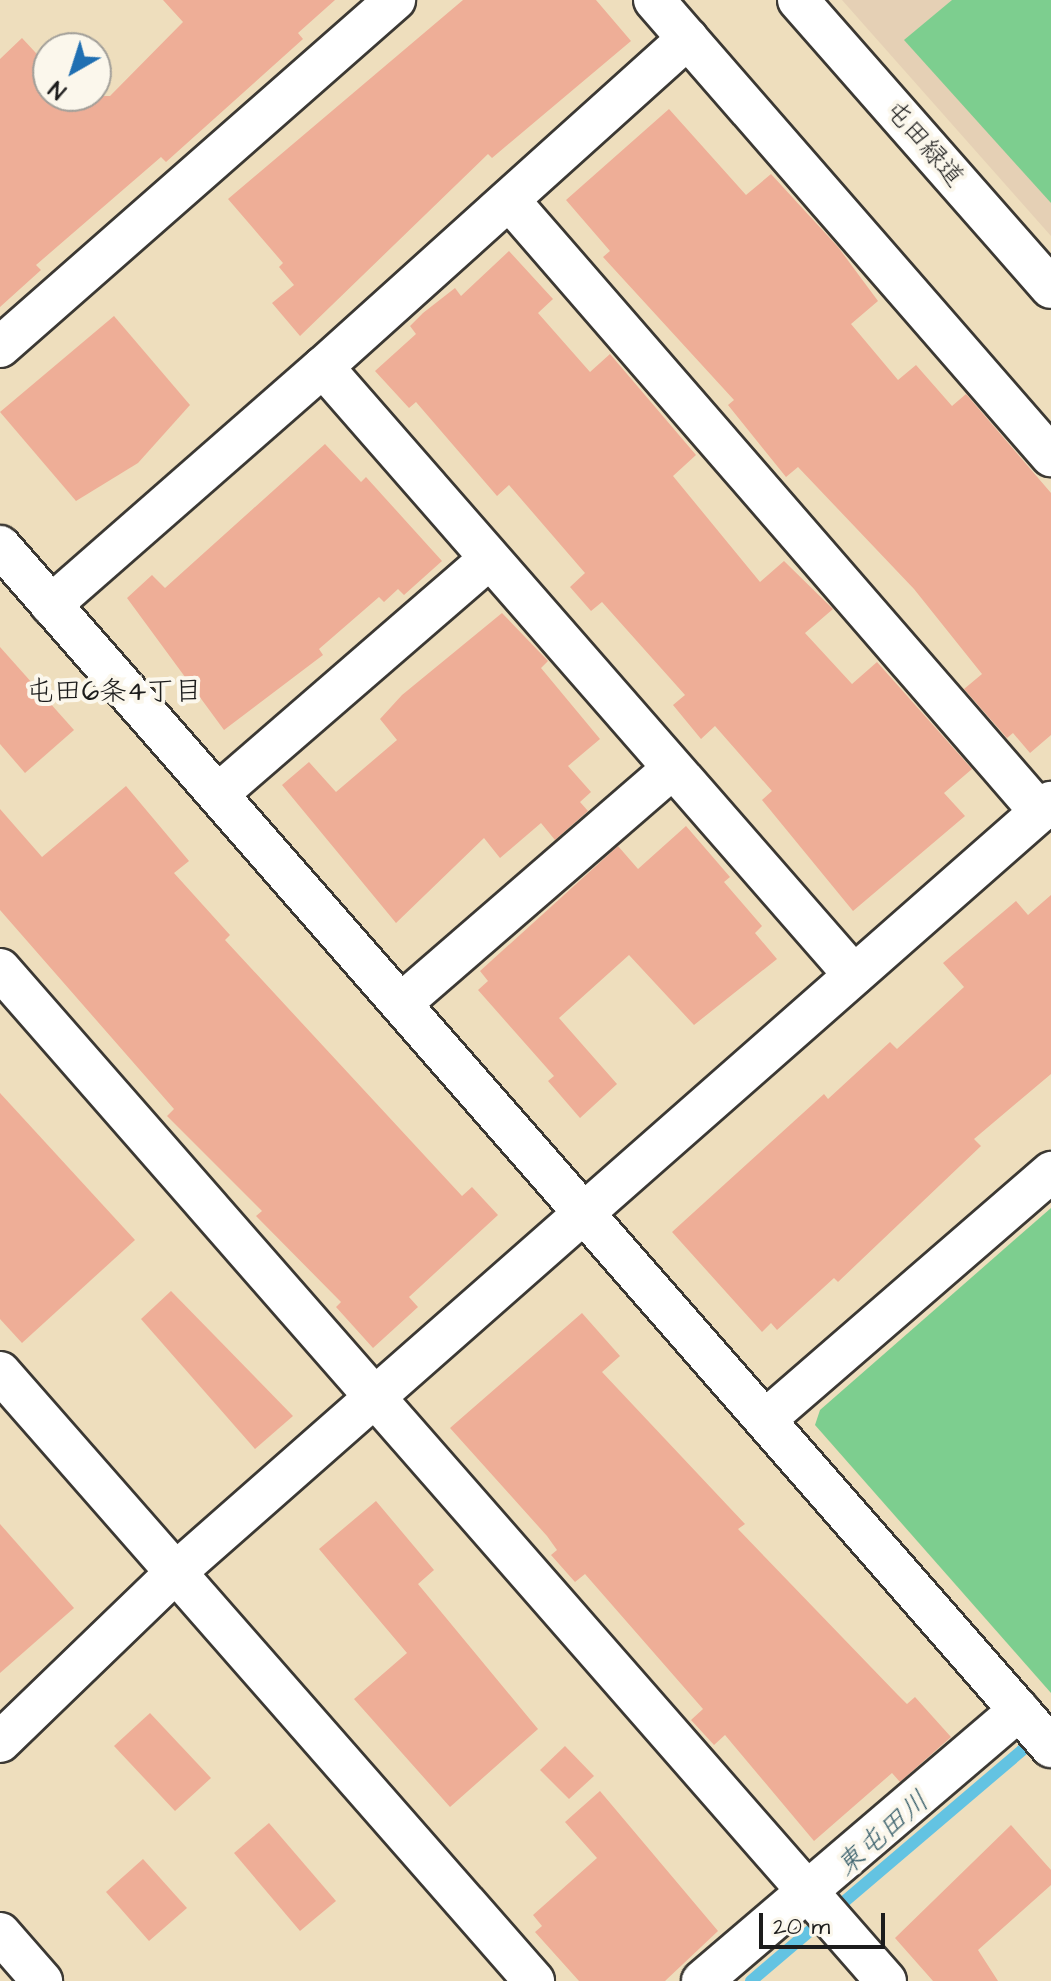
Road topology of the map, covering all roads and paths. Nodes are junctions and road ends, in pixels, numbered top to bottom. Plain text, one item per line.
1 (395, 0) edge
2 (654, 0) edge
3 (798, 0) edge
4 (688, 38) junction
5 (509, 200) junction
6 (1051, 288) edge
7 (0, 347) edge
8 (323, 367) junction
9 (1051, 456) edge
10 (0, 546) edge
11 (489, 559) junction
12 (51, 605) junction
13 (671, 770) junction
14 (218, 794) junction
15 (1045, 807) edge
16 (0, 969) edge
17 (854, 975) junction
18 (403, 1002) junction
19 (1051, 1172) edge
20 (583, 1214) junction
21 (0, 1372) edge
22 (375, 1397) junction
23 (765, 1420) junction
24 (176, 1572) junction
25 (1035, 1729) edge
26 (0, 1742) edge
27 (828, 1914) junction
28 (0, 1933) edge
29 (42, 1981) edge
30 (534, 1981) edge
31 (702, 1981) edge
32 (886, 1981) edge

1 - 7 street
2 - 4 street
3 - 6 street, 屯田緑道
4 - 5 street
4 - 9 street
5 - 8 street
5 - 15 street
8 - 11 street
8 - 12 street
10 - 12 street
11 - 13 street
11 - 14 street
12 - 14 street
13 - 17 street
13 - 18 street
14 - 18 street
15 - 17 street
16 - 22 street
17 - 20 street
18 - 20 street
19 - 23 street
20 - 22 street
20 - 23 street
21 - 24 street
22 - 24 street
22 - 27 street
23 - 25 street
24 - 26 street
24 - 30 street
25 - 27 street
27 - 31 street
27 - 32 street
28 - 29 street

